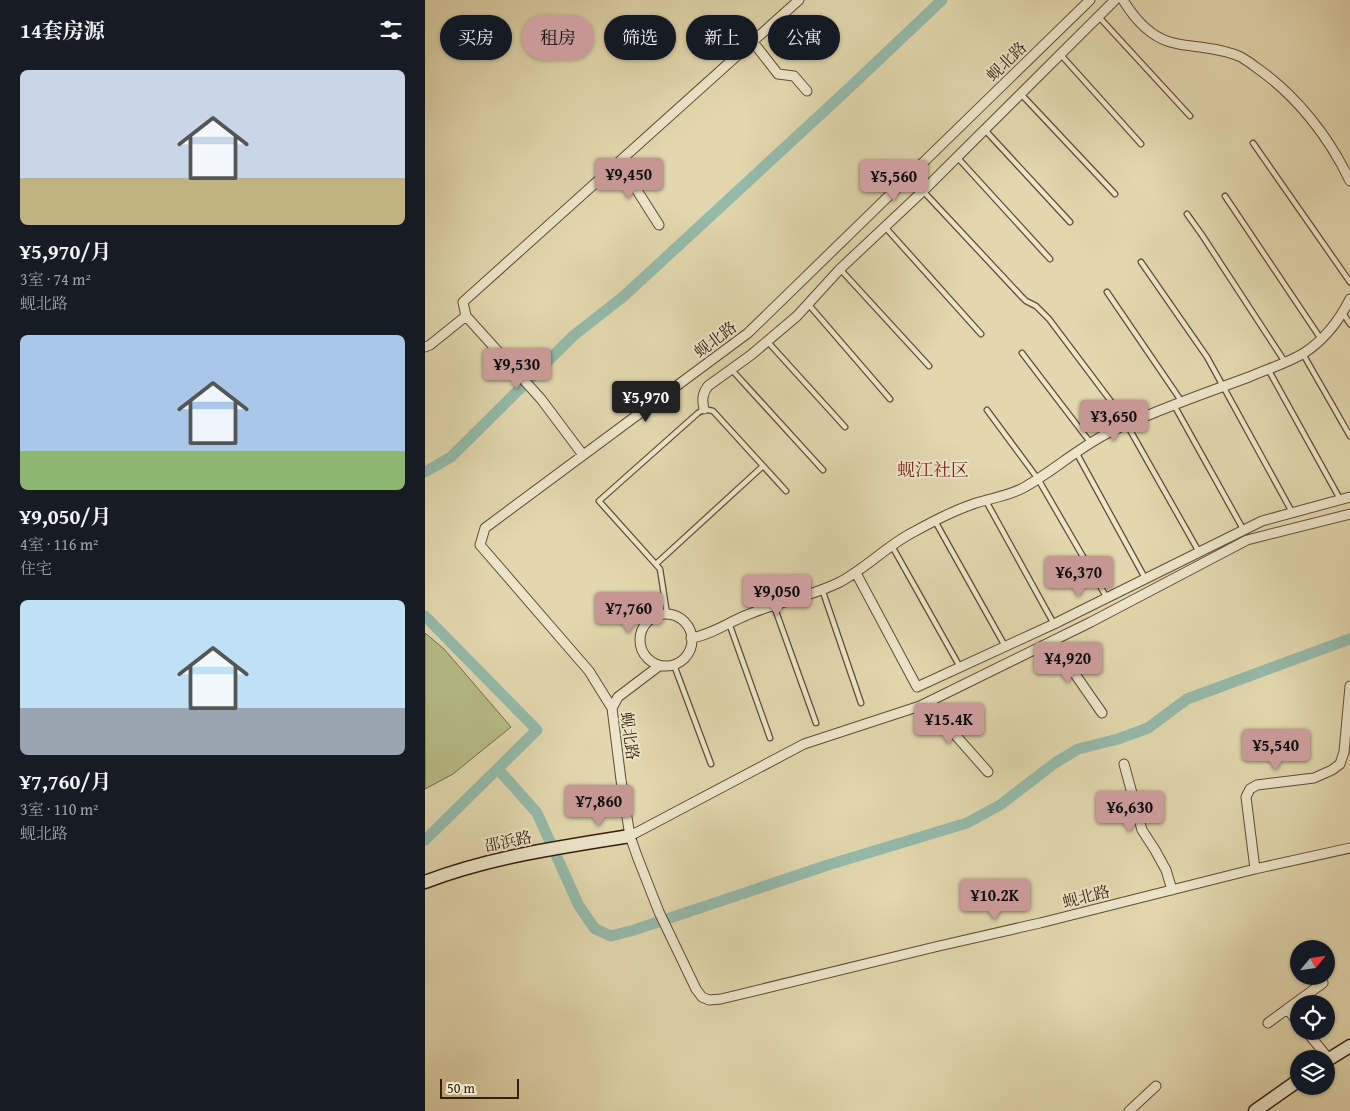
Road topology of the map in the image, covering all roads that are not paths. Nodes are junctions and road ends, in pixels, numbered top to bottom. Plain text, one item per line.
1 (799, 0) edge
2 (1090, 0) edge
3 (1115, 0) edge
4 (1123, 0) edge
5 (1099, 16) junction
6 (758, 37) edge
7 (758, 48) edge
8 (1061, 55) junction
9 (733, 60) edge
10 (807, 91) dead end
11 (1021, 94) junction
12 (1190, 116) dead end
13 (985, 130) junction
14 (1253, 143) dead end
15 (1141, 144) dead end
16 (957, 157) junction
17 (619, 162) junction
18 (1350, 181) edge
19 (923, 191) junction
20 (1115, 194) dead end
21 (1225, 196) dead end
22 (1187, 214) dead end
23 (1070, 222) dead end
24 (659, 225) dead end
25 (885, 227) junction
26 (1050, 260) dead end
27 (1141, 262) dead end
28 (840, 269) junction
29 (1350, 282) edge
30 (1107, 292) dead end
31 (1350, 298) edge
32 (809, 305) junction
33 (1343, 312) junction
34 (466, 316) junction
35 (1350, 324) edge
36 (981, 334) dead end
37 (1321, 339) junction
38 (767, 341) junction
39 (425, 347) edge
40 (1023, 354) dead end
41 (1303, 354) junction
42 (1285, 362) junction
43 (929, 366) dead end
44 (731, 369) junction
45 (1268, 369) junction
46 (1223, 387) junction
47 (889, 398) dead end
48 (1178, 403) junction
49 (705, 409) junction
50 (987, 410) dead end
51 (1127, 424) junction
52 (845, 427) dead end
53 (1350, 436) edge
54 (1090, 442) junction
55 (1076, 452) junction
56 (583, 455) junction
57 (763, 466) junction
58 (823, 470) dead end
59 (1038, 479) junction
60 (785, 491) dead end
61 (1350, 497) edge
62 (1340, 500) junction
63 (986, 501) junction
64 (1292, 512) junction
65 (1350, 514) edge
66 (935, 520) junction
67 (1243, 529) junction
68 (892, 546) junction
69 (1199, 552) junction
70 (656, 564) junction
71 (855, 573) junction
72 (1146, 578) junction
73 (822, 589) junction
74 (1107, 598) junction
75 (774, 606) junction
76 (667, 614) junction
77 (729, 623) junction
78 (1054, 624) junction
79 (691, 638) junction
80 (1052, 641) junction
81 (1005, 646) junction
82 (675, 665) junction
83 (659, 666) junction
84 (959, 667) junction
85 (1350, 686) edge
86 (927, 702) junction
87 (861, 704) dead end
88 (612, 708) junction
89 (1102, 714) dead end
90 (816, 723) dead end
91 (770, 738) dead end
92 (711, 764) dead end
93 (1124, 764) dead end
94 (989, 772) dead end
95 (630, 836) junction
96 (1350, 848) edge
97 (1255, 870) junction
98 (425, 882) edge
99 (1172, 890) junction
100 (1320, 985) edge
101 (1287, 1009) junction
102 (1290, 1012) edge
103 (1268, 1023) dead end
104 (1313, 1040) edge
105 (1350, 1046) edge
106 (1320, 1050) edge
107 (1335, 1056) edge
108 (1156, 1086) dead end
109 (1290, 1086) edge
110 (1129, 1111) edge
111 (1255, 1111) edge

1 - 6 street
2 - 56 street, 蚬北路
3 - 5 street
4 - 18 street
5 - 8 street
5 - 12 lane
7 - 10 street
8 - 11 street
8 - 15 lane
9 - 17 street
11 - 13 street
11 - 20 lane
13 - 16 street
13 - 23 lane
14 - 29 lane
16 - 19 street
16 - 26 lane
17 - 24 street
17 - 34 street
19 - 25 street
19 - 51 lane
21 - 37 lane
22 - 42 lane
25 - 28 street
25 - 36 lane
27 - 46 lane
28 - 32 street
28 - 43 lane
30 - 48 lane
31 - 33 street
32 - 38 street
32 - 47 lane
33 - 35 lane
33 - 37 street
34 - 39 street
34 - 56 street
37 - 41 street
38 - 44 street
38 - 52 lane
40 - 54 lane
41 - 42 street
41 - 53 lane
42 - 45 street
44 - 49 street
44 - 58 lane
45 - 46 street
45 - 62 lane
46 - 48 street
46 - 64 lane
48 - 51 street
48 - 67 lane
49 - 57 lane
49 - 70 lane
50 - 59 lane
51 - 54 street
51 - 69 lane
54 - 55 street
55 - 59 street
55 - 72 lane
56 - 88 street, 蚬北路
57 - 60 lane
57 - 70 lane
59 - 63 street
59 - 74 lane
61 - 62 street
62 - 64 street
63 - 66 street
63 - 78 lane
64 - 67 street
65 - 80 street
66 - 68 street
66 - 81 lane
67 - 69 street
68 - 71 street
68 - 84 lane
69 - 72 street
70 - 76 lane
71 - 73 street
71 - 84 street
72 - 74 street
73 - 75 street
73 - 87 lane
74 - 78 street
75 - 77 street
75 - 90 lane
76 - 79 street
76 - 83 street
77 - 79 street
77 - 91 lane
78 - 81 street
79 - 82 street
80 - 86 street
80 - 89 street
81 - 84 street
82 - 83 street
82 - 92 lane
83 - 88 street
85 - 97 street
86 - 94 street
86 - 95 street
88 - 95 street, 蚬北路
93 - 99 street
95 - 98 street, 邵浜路
95 - 99 street, 蚬北路
96 - 97 street, 蚬北路
97 - 99 street, 蚬北路
100 - 101 street
101 - 102 street
101 - 103 street
104 - 106 street
105 - 107 street
108 - 110 street
109 - 111 street

